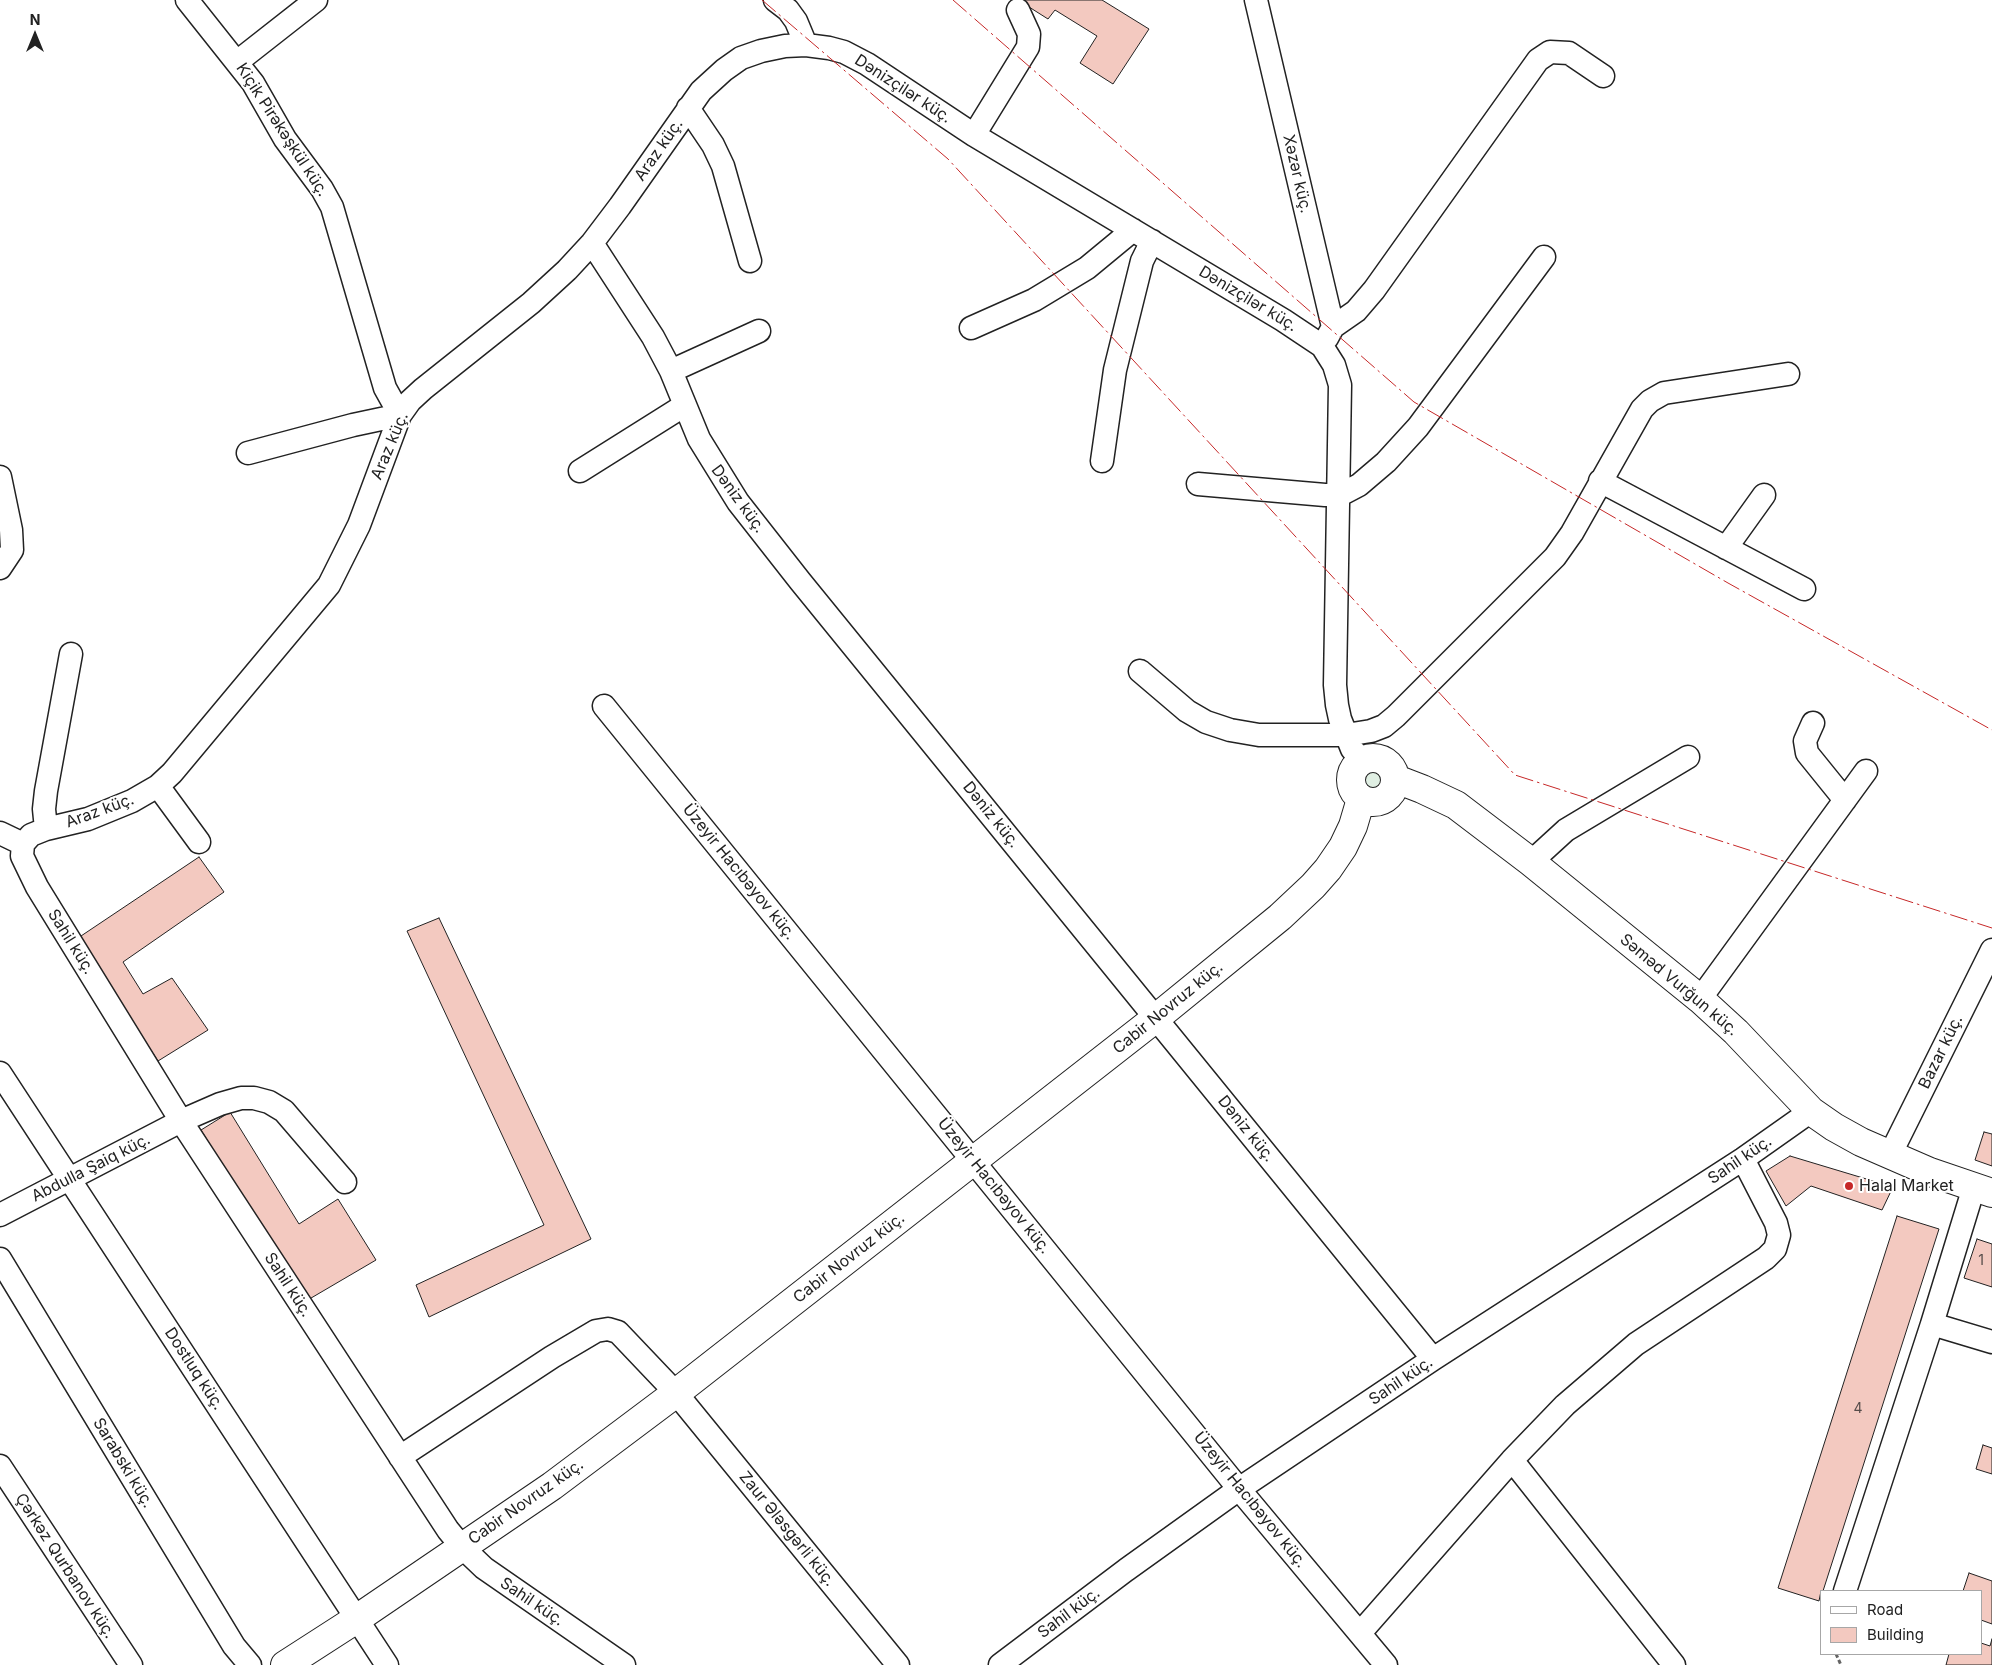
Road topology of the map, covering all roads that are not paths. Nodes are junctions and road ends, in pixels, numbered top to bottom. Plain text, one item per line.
1 (187, 0) edge
2 (316, 0) edge
3 (775, 0) edge
4 (1256, 0) edge
5 (1018, 10) dead end
6 (806, 46) junction
7 (237, 62) junction
8 (1603, 76) dead end
9 (688, 108) junction
10 (974, 135) junction
11 (1142, 235) junction
12 (592, 243) junction
13 (1544, 257) dead end
14 (750, 262) dead end
15 (971, 328) dead end
16 (759, 331) dead end
17 (1328, 337) junction
18 (671, 371) junction
19 (1788, 374) dead end
20 (684, 404) junction
21 (400, 416) junction
22 (248, 454) dead end
23 (1102, 461) dead end
24 (580, 471) dead end
25 (0, 477) edge
26 (1600, 481) junction
27 (1198, 484) dead end
28 (1340, 495) junction
29 (1764, 495) dead end
30 (1726, 548) junction
31 (0, 568) edge
32 (1804, 589) dead end
33 (71, 654) dead end
34 (1140, 671) dead end
35 (604, 706) dead end
36 (1813, 722) dead end
37 (1346, 735) junction
38 (1688, 758) dead end
39 (1362, 761) junction
40 (1866, 771) dead end
41 (1396, 779) junction
42 (158, 786) junction
43 (1361, 799) junction
44 (1845, 800) junction
45 (46, 829) junction
46 (0, 833) edge
47 (199, 842) dead end
48 (23, 844) junction
49 (1531, 862) junction
50 (1992, 950) edge
51 (1700, 999) junction
52 (1156, 1018) junction
53 (0, 1072) edge
54 (1811, 1111) junction
55 (182, 1121) junction
56 (1890, 1155) junction
57 (1743, 1159) junction
58 (974, 1160) junction
59 (69, 1179) junction
60 (345, 1182) dead end
61 (1983, 1190) edge
62 (0, 1215) edge
63 (0, 1259) edge
64 (1932, 1324) junction
65 (1992, 1342) edge
66 (1433, 1358) junction
67 (676, 1393) junction
68 (400, 1457) junction
69 (1512, 1460) junction
70 (0, 1466) edge
71 (1239, 1489) junction
72 (462, 1548) junction
73 (1845, 1590) edge
74 (358, 1618) junction
75 (1360, 1633) junction
76 (131, 1665) edge
77 (250, 1665) edge
78 (285, 1665) edge
79 (387, 1665) edge
80 (624, 1665) edge
81 (898, 1665) edge
82 (1000, 1665) edge
83 (1386, 1665) edge
84 (1674, 1665) edge

1 - 7 street, Kiçik Pirəkəşkül küç.
2 - 7 street
3 - 6 street
4 - 17 street, Xəzər küç.
5 - 10 street
6 - 9 street, Araz küç.
6 - 10 street, Dәnizçilәr küç.
7 - 21 street, Kiçik Pirəkəşkül küç.
8 - 17 street
9 - 12 street, Araz küç.
9 - 14 street
10 - 11 street, Dәnizçilәr küç.
11 - 15 street
11 - 17 street, Dәnizçilәr küç.
11 - 23 street
12 - 18 street, Dәniz küç.
12 - 21 street, Araz küç.
13 - 28 street
16 - 18 street
17 - 28 street, Dәnizçilәr küç.
18 - 20 street, Dәniz küç.
19 - 26 street
20 - 24 street
20 - 52 street, Dәniz küç.
21 - 22 street
21 - 42 street, Araz küç.
25 - 31 street
26 - 30 street
26 - 37 street
27 - 28 street
28 - 37 street, Dәnizçilәr küç.
29 - 30 street
30 - 32 street
33 - 45 street
34 - 37 street
35 - 58 street, Üzeyir Hacıbəyov küç.
36 - 44 street
37 - 39 street, Dәnizçilәr küç.
38 - 49 street
39 - 41 main road
39 - 43 main road
40 - 44 street
41 - 43 main road
41 - 49 main road, Səməd Vurğun küç.
42 - 45 street, Araz küç.
42 - 47 street
43 - 52 main road, Cabir Novruz küç.
44 - 51 street
45 - 48 street, Araz küç.
46 - 48 street
48 - 55 street, Sahil küç.
49 - 51 main road, Səməd Vurğun küç.
50 - 56 street, Bazar küç.
51 - 54 main road, Səməd Vurğun küç.
52 - 58 main road, Cabir Novruz küç.
52 - 66 street, Dәniz küç.
53 - 59 street, Dostluq küç.
54 - 56 main road, Səməd Vurğun küç.
54 - 57 street, Sahil küç.
55 - 59 street, Abdulla Şaiq küç.
55 - 60 street, Abdulla Şaiq küç.
55 - 68 street, Sahil küç.
56 - 61 main road, Səməd Vurğun küç.
57 - 66 street, Sahil küç.
57 - 69 street
58 - 67 main road, Cabir Novruz küç.
58 - 71 street, Üzeyir Hacıbəyov küç.
59 - 62 street, Abdulla Şaiq küç.
59 - 74 street, Dostluq küç.
61 - 64 street
63 - 77 street, Sarabski küç.
64 - 65 street
64 - 73 street
66 - 71 street, Sahil küç.
67 - 68 street, Zaur Ələsgərli küç.
67 - 72 main road, Cabir Novruz küç.
67 - 81 street, Zaur Ələsgərli küç.
68 - 72 street, Sahil küç.
69 - 75 street
69 - 84 street
70 - 76 street, Çərkəz Qurbanov küç.
71 - 75 street, Üzeyir Hacıbəyov küç.
71 - 82 street, Sahil küç.
72 - 74 main road, Cabir Novruz küç.
72 - 80 street, Sahil küç.
74 - 78 main road, Cabir Novruz küç.
74 - 79 street, Dostluq küç.
75 - 83 street, Üzeyir Hacıbəyov küç.

